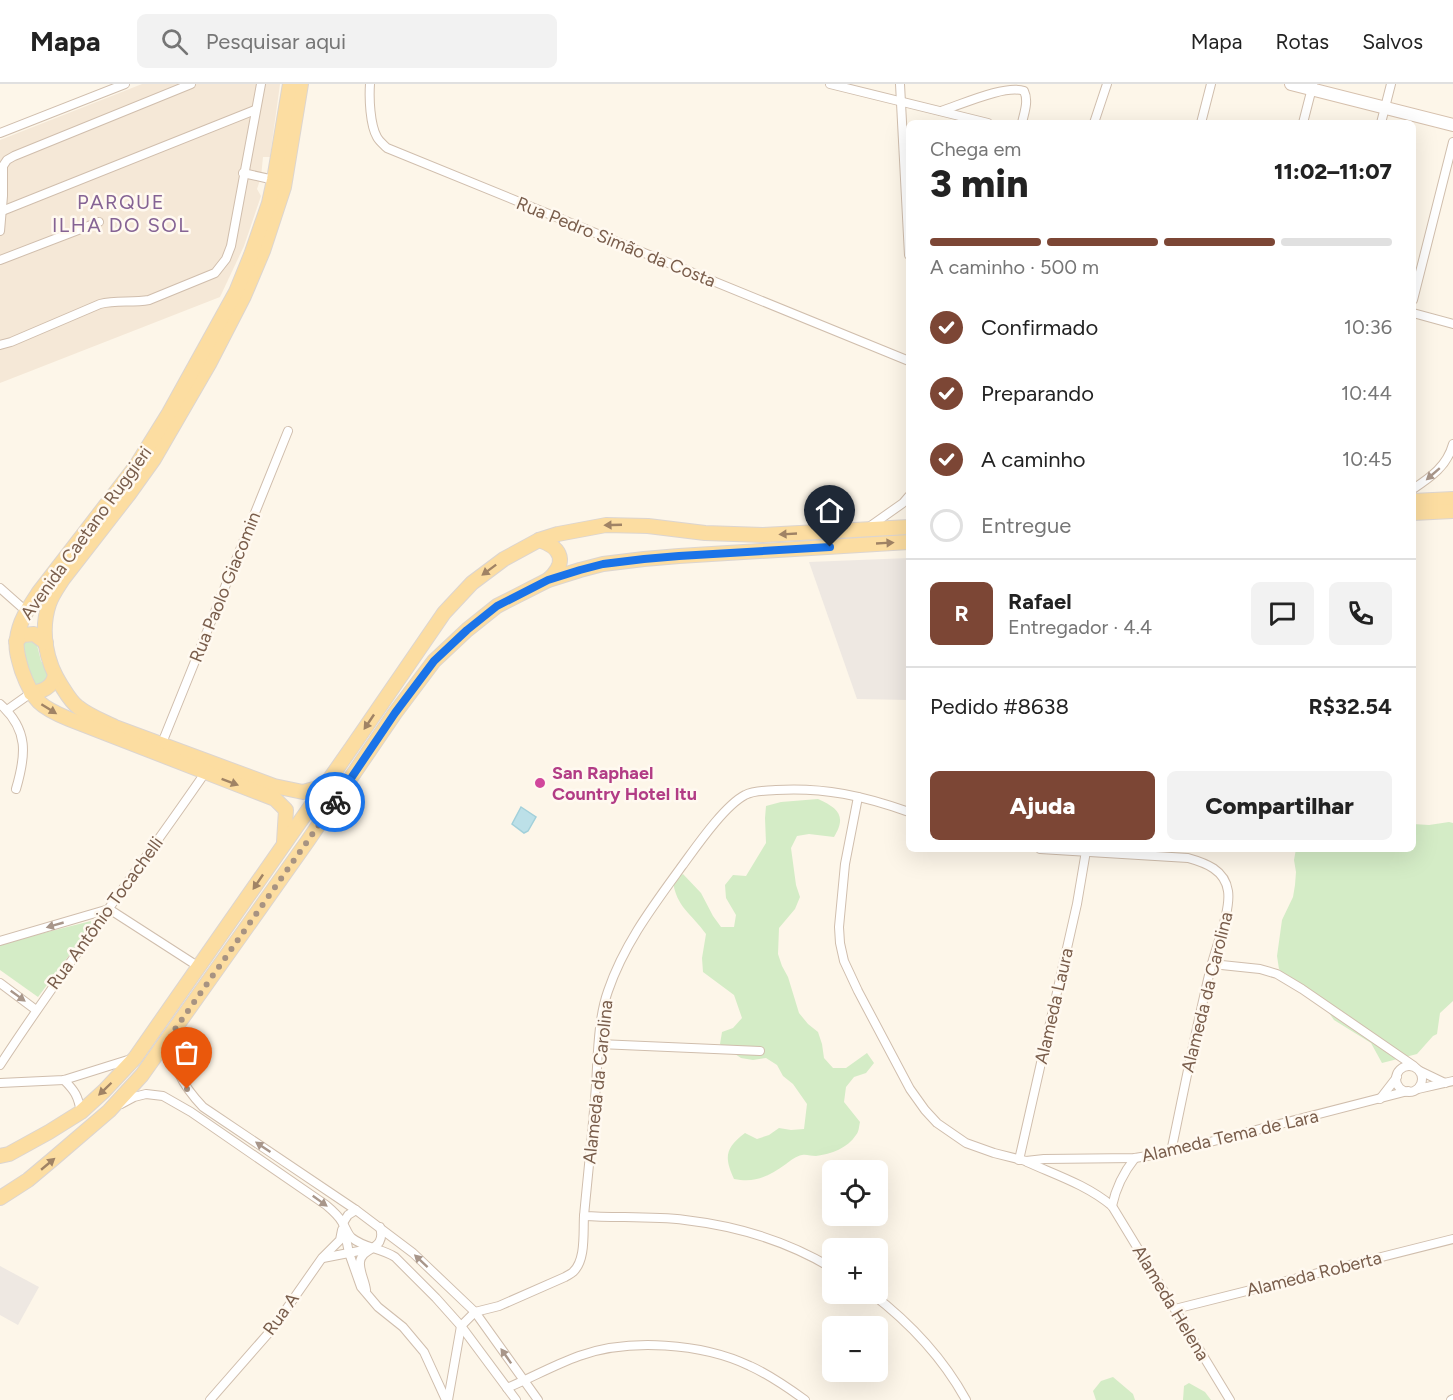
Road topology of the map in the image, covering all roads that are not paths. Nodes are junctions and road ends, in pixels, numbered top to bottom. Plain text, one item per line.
1 (124, 84) edge
2 (190, 84) edge
3 (261, 84) edge
4 (290, 84) edge
5 (301, 84) edge
6 (370, 84) edge
7 (830, 84) edge
8 (900, 84) edge
9 (1107, 84) edge
10 (1211, 84) edge
11 (1291, 84) edge
12 (1391, 84) edge
13 (1312, 87) edge
14 (902, 102) junction
15 (1385, 108) junction
16 (255, 110) junction
17 (941, 111) junction
18 (976, 120) edge
19 (1023, 120) edge
20 (1096, 120) edge
21 (1202, 120) edge
22 (1304, 120) edge
23 (1382, 120) edge
24 (1453, 125) edge
25 (0, 133) edge
26 (1453, 142) edge
27 (906, 167) edge
28 (243, 173) junction
29 (274, 180) junction
30 (2, 211) junction
31 (99, 222) dead end
32 (0, 231) edge
33 (0, 260) edge
34 (1416, 288) edge
35 (1416, 314) edge
36 (1453, 324) edge
37 (0, 345) edge
38 (906, 360) edge
39 (288, 431) dead end
40 (1453, 444) edge
41 (1450, 455) junction
42 (1453, 465) edge
43 (1416, 487) edge
44 (1453, 499) edge
45 (906, 500) edge
46 (1416, 501) edge
47 (1453, 511) edge
48 (1416, 513) edge
49 (906, 527) edge
50 (866, 530) junction
51 (539, 540) junction
52 (906, 542) edge
53 (548, 580) junction
54 (0, 588) edge
55 (26, 611) junction
56 (16, 641) junction
57 (46, 643) junction
58 (55, 675) junction
59 (31, 693) junction
60 (3, 707) edge
61 (162, 743) junction
62 (208, 767) junction
63 (325, 786) junction
64 (16, 789) dead end
65 (303, 792) junction
66 (858, 797) junction
67 (285, 810) junction
68 (906, 811) edge
69 (284, 843) junction
70 (1086, 852) edge
71 (1101, 852) edge
72 (109, 909) junction
73 (0, 941) edge
74 (1212, 964) junction
75 (199, 967) junction
76 (0, 983) edge
77 (36, 1010) junction
78 (171, 1035) junction
79 (599, 1044) junction
80 (1392, 1050) junction
81 (760, 1052) dead end
82 (135, 1058) junction
83 (0, 1065) edge
84 (1417, 1069) junction
85 (1398, 1073) junction
86 (64, 1080) junction
87 (1449, 1082) edge
88 (0, 1083) edge
89 (1418, 1089) junction
90 (1408, 1091) junction
91 (1379, 1099) junction
92 (198, 1101) junction
93 (109, 1111) junction
94 (81, 1112) junction
95 (191, 1112) junction
96 (1171, 1152) junction
97 (0, 1156) edge
98 (1135, 1158) junction
99 (1022, 1161) junction
100 (0, 1198) edge
101 (1112, 1206) junction
102 (356, 1210) junction
103 (584, 1216) junction
104 (343, 1223) junction
105 (380, 1227) junction
106 (1453, 1239) edge
107 (375, 1248) junction
108 (349, 1253) junction
109 (322, 1258) junction
110 (822, 1263) edge
111 (367, 1294) junction
112 (884, 1304) edge
113 (1175, 1309) junction
114 (475, 1312) junction
115 (461, 1326) junction
116 (524, 1381) junction
117 (507, 1388) junction
118 (210, 1400) edge
119 (447, 1400) edge
120 (516, 1400) edge
121 (538, 1400) edge
122 (805, 1400) edge
123 (966, 1400) edge
124 (1230, 1400) edge

1 - 25 street
2 - 30 street
3 - 16 street
4 - 29 main road, Avenida Caetano Ruggieri
5 - 57 main road, Avenida Caetano Ruggieri
6 - 38 street, Rua Pedro Simão da Costa
7 - 14 street
8 - 14 street
9 - 20 street
10 - 21 street
11 - 13 street
12 - 15 street
13 - 15 street
13 - 22 street
14 - 17 street
14 - 27 street
15 - 23 street
15 - 24 street
16 - 28 street
16 - 30 street
17 - 18 street
17 - 19 street
26 - 34 street
28 - 29 street
28 - 37 street
29 - 55 main road, Avenida Caetano Ruggieri
30 - 32 street
31 - 33 street
35 - 36 street
39 - 61 street, Rua Paolo Giacomin
40 - 41 street
41 - 42 street
41 -> 43 street
44 - 46 main road
45 - 50 street
47 - 48 main road
49 - 50 main road
50 -> 51 main road
51 - 53 main road
51 -> 63 main road
53 -> 52 main road
53 - 78 main road
54 - 55 street
55 - 56 main road, Avenida Caetano Ruggieri
56 - 57 main road
56 - 59 main road, Avenida Caetano Ruggieri
57 - 58 main road, Avenida Caetano Ruggieri
58 - 59 main road
58 - 61 main road, Avenida Caetano Ruggieri
59 - 60 street
59 -> 62 main road, Avenida Caetano Ruggieri
60 - 64 street
61 - 62 main road, Avenida Caetano Ruggieri
62 - 65 main road, Avenida Caetano Ruggieri
62 -> 67 main road, Avenida Caetano Ruggieri
62 - 72 street, Rua Antônio Tocachelli
63 - 65 main road, Avenida Caetano Ruggieri
63 - 69 main road
65 - 67 main road
66 - 68 street, Alameda da Carolina
66 - 79 street, Alameda da Carolina
66 - 99 street, Alameda Tema de Lara
67 - 69 main road
69 -> 75 main road
70 - 99 street, Alameda Laura
71 - 74 street, Alameda da Carolina
72 -> 73 street
72 - 75 street
72 - 77 street, Rua Antônio Tocachelli
74 - 80 street, Alameda Tema de Lara
74 - 96 street, Alameda da Carolina
75 - 82 main road
76 -> 77 street
77 - 83 street, Rua Antônio Tocachelli
78 - 92 street
78 - 93 main road
79 - 81 street
79 - 103 street, Alameda da Carolina
80 - 84 street, Alameda Tema de Lara
80 - 85 street
82 - 86 street
82 -> 94 main road
84 - 85 street
84 - 87 street, Alameda Tema de Lara
84 - 89 street
85 - 90 street
85 - 91 street
86 - 88 street
86 - 94 street
87 - 89 street, Alameda Tema de Lara
89 - 90 street, Alameda Tema de Lara
90 - 91 street, Alameda Tema de Lara
91 - 96 street, Alameda Tema de Lara
92 - 95 street
102 -> 92 street
93 - 95 street
100 -> 93 main road
94 - 97 main road
95 -> 104 street
96 - 98 street, Alameda Tema de Lara
98 - 99 street, Alameda Tema de Lara
98 - 101 street
99 - 101 street, Alameda Helena
101 - 113 street, Alameda Helena
102 - 104 street
102 - 105 street
103 - 110 street
103 - 114 street, Alameda da Carolina
104 - 107 street
104 - 108 street
104 - 109 street, Rua A
105 - 107 street
114 -> 105 street
106 - 113 street, Alameda Roberta
107 - 108 street
107 - 111 street
107 - 115 street
108 - 109 street
108 - 111 street
109 - 118 street, Rua A
111 - 119 street
112 - 123 street
113 - 124 street, Alameda Helena
114 - 115 street
116 -> 114 street
115 - 117 street
115 - 119 street
116 - 117 street
116 - 121 street
116 - 122 street
117 - 120 street

